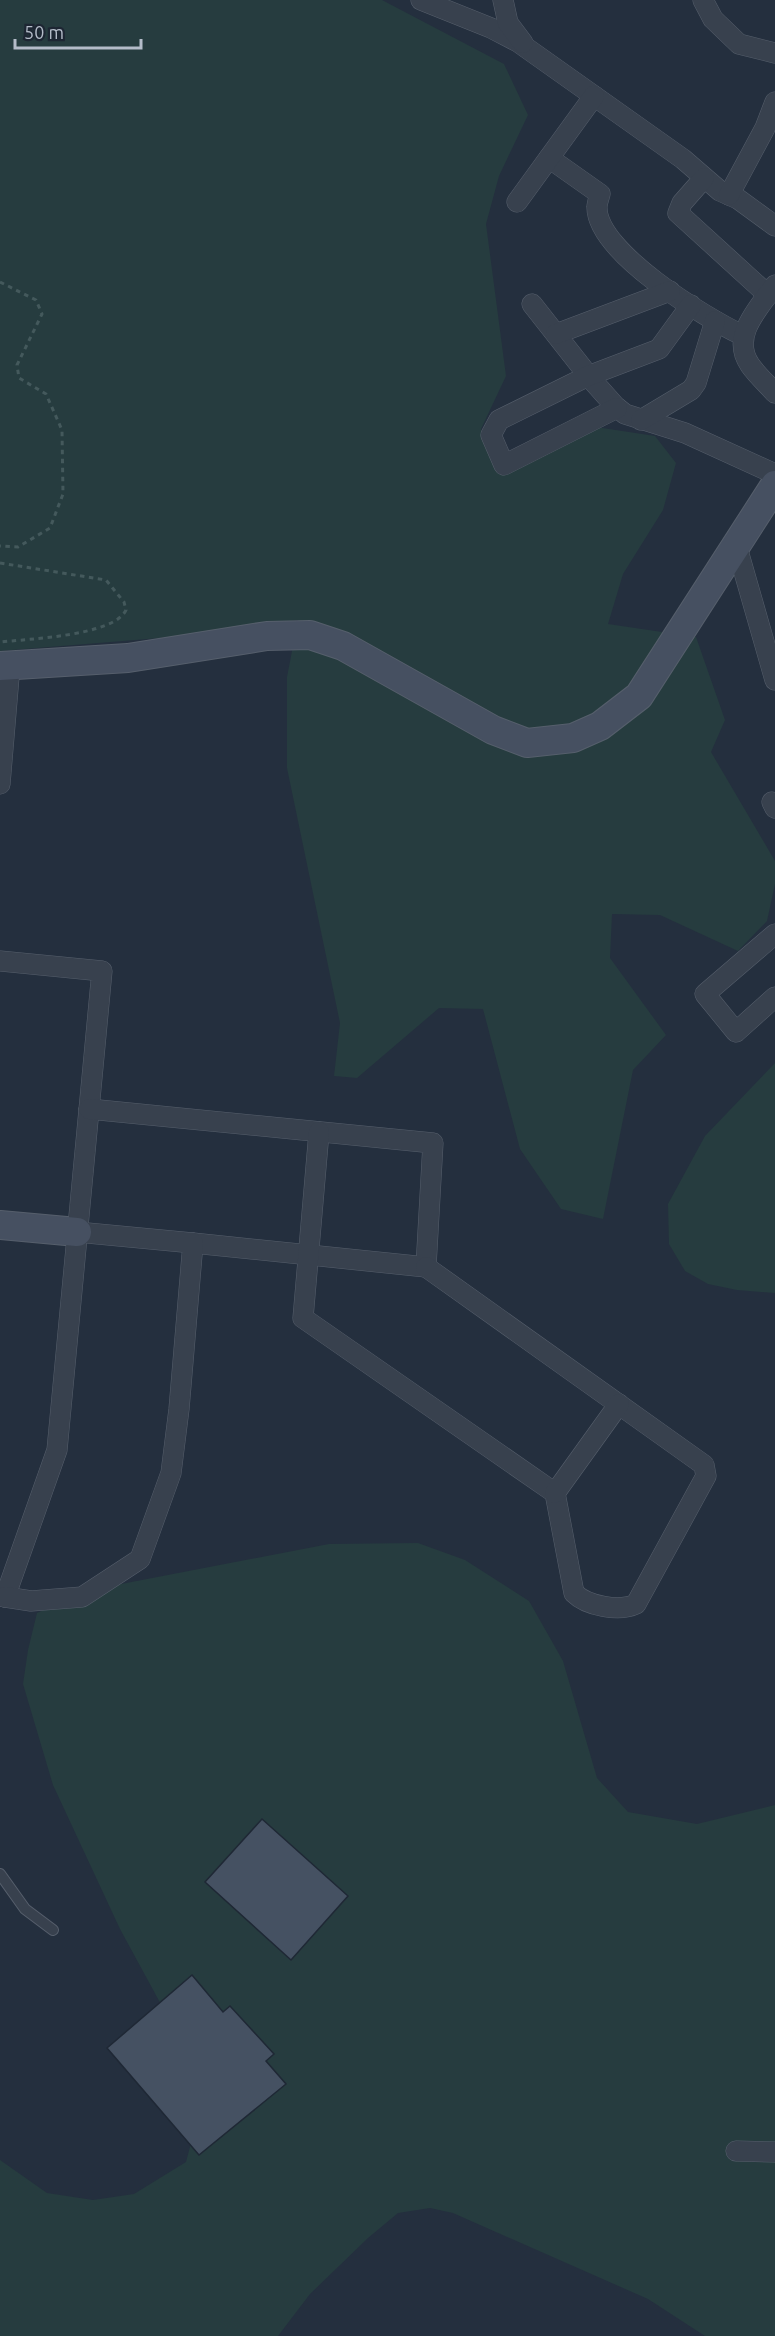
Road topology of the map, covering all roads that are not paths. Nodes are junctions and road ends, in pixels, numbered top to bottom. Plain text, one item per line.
1 (421, 0) edge
2 (503, 0) edge
3 (703, 0) edge
4 (527, 48) junction
5 (775, 53) edge
6 (594, 96) junction
7 (775, 102) edge
8 (549, 158) junction
9 (704, 177) junction
10 (729, 195) junction
11 (517, 202) dead end
12 (774, 223) edge
13 (772, 289) edge
14 (670, 291) junction
15 (532, 304) dead end
16 (691, 305) junction
17 (715, 321) junction
18 (556, 334) junction
19 (742, 335) junction
20 (588, 376) junction
21 (775, 393) edge
22 (617, 408) junction
23 (641, 420) junction
24 (775, 474) edge
25 (775, 486) edge
26 (736, 544) junction
27 (3, 658) edge
28 (775, 680) edge
29 (2, 749) edge
30 (0, 784) edge
31 (775, 934) edge
32 (0, 961) edge
33 (775, 997) edge
34 (89, 1109) junction
35 (319, 1132) junction
36 (0, 1226) edge
37 (77, 1232) junction
38 (193, 1243) junction
39 (309, 1255) junction
40 (426, 1266) junction
41 (619, 1404) junction
42 (555, 1493) junction
43 (2, 1596) edge
44 (0, 1874) edge
45 (53, 1929) dead end
46 (736, 2151) dead end
47 (775, 2152) edge

1 - 4 street
2 - 4 street
3 - 5 street
4 - 6 street
6 - 8 street
6 - 9 street
7 - 10 street
8 - 11 street
8 - 14 street
9 - 10 street
9 - 13 street
10 - 12 street
13 - 19 street
14 - 16 street
14 - 18 street
15 - 18 street
16 - 17 street
16 - 20 street
17 - 19 street
17 - 23 street
18 - 20 street
19 - 21 street
20 - 22 street
20 - 22 street
22 - 23 street
23 - 24 street
25 - 26 street
26 - 27 street
26 - 28 street
27 - 29 street
29 - 30 street
31 - 33 street
32 - 34 street
34 - 35 street
34 - 37 street
35 - 39 street
35 - 40 street
36 - 37 street
37 - 38 street
37 - 43 street
38 - 39 street
38 - 43 street
39 - 40 street
39 - 42 street
40 - 41 street
41 - 42 street
41 - 42 street
44 - 45 lane
46 - 47 street

